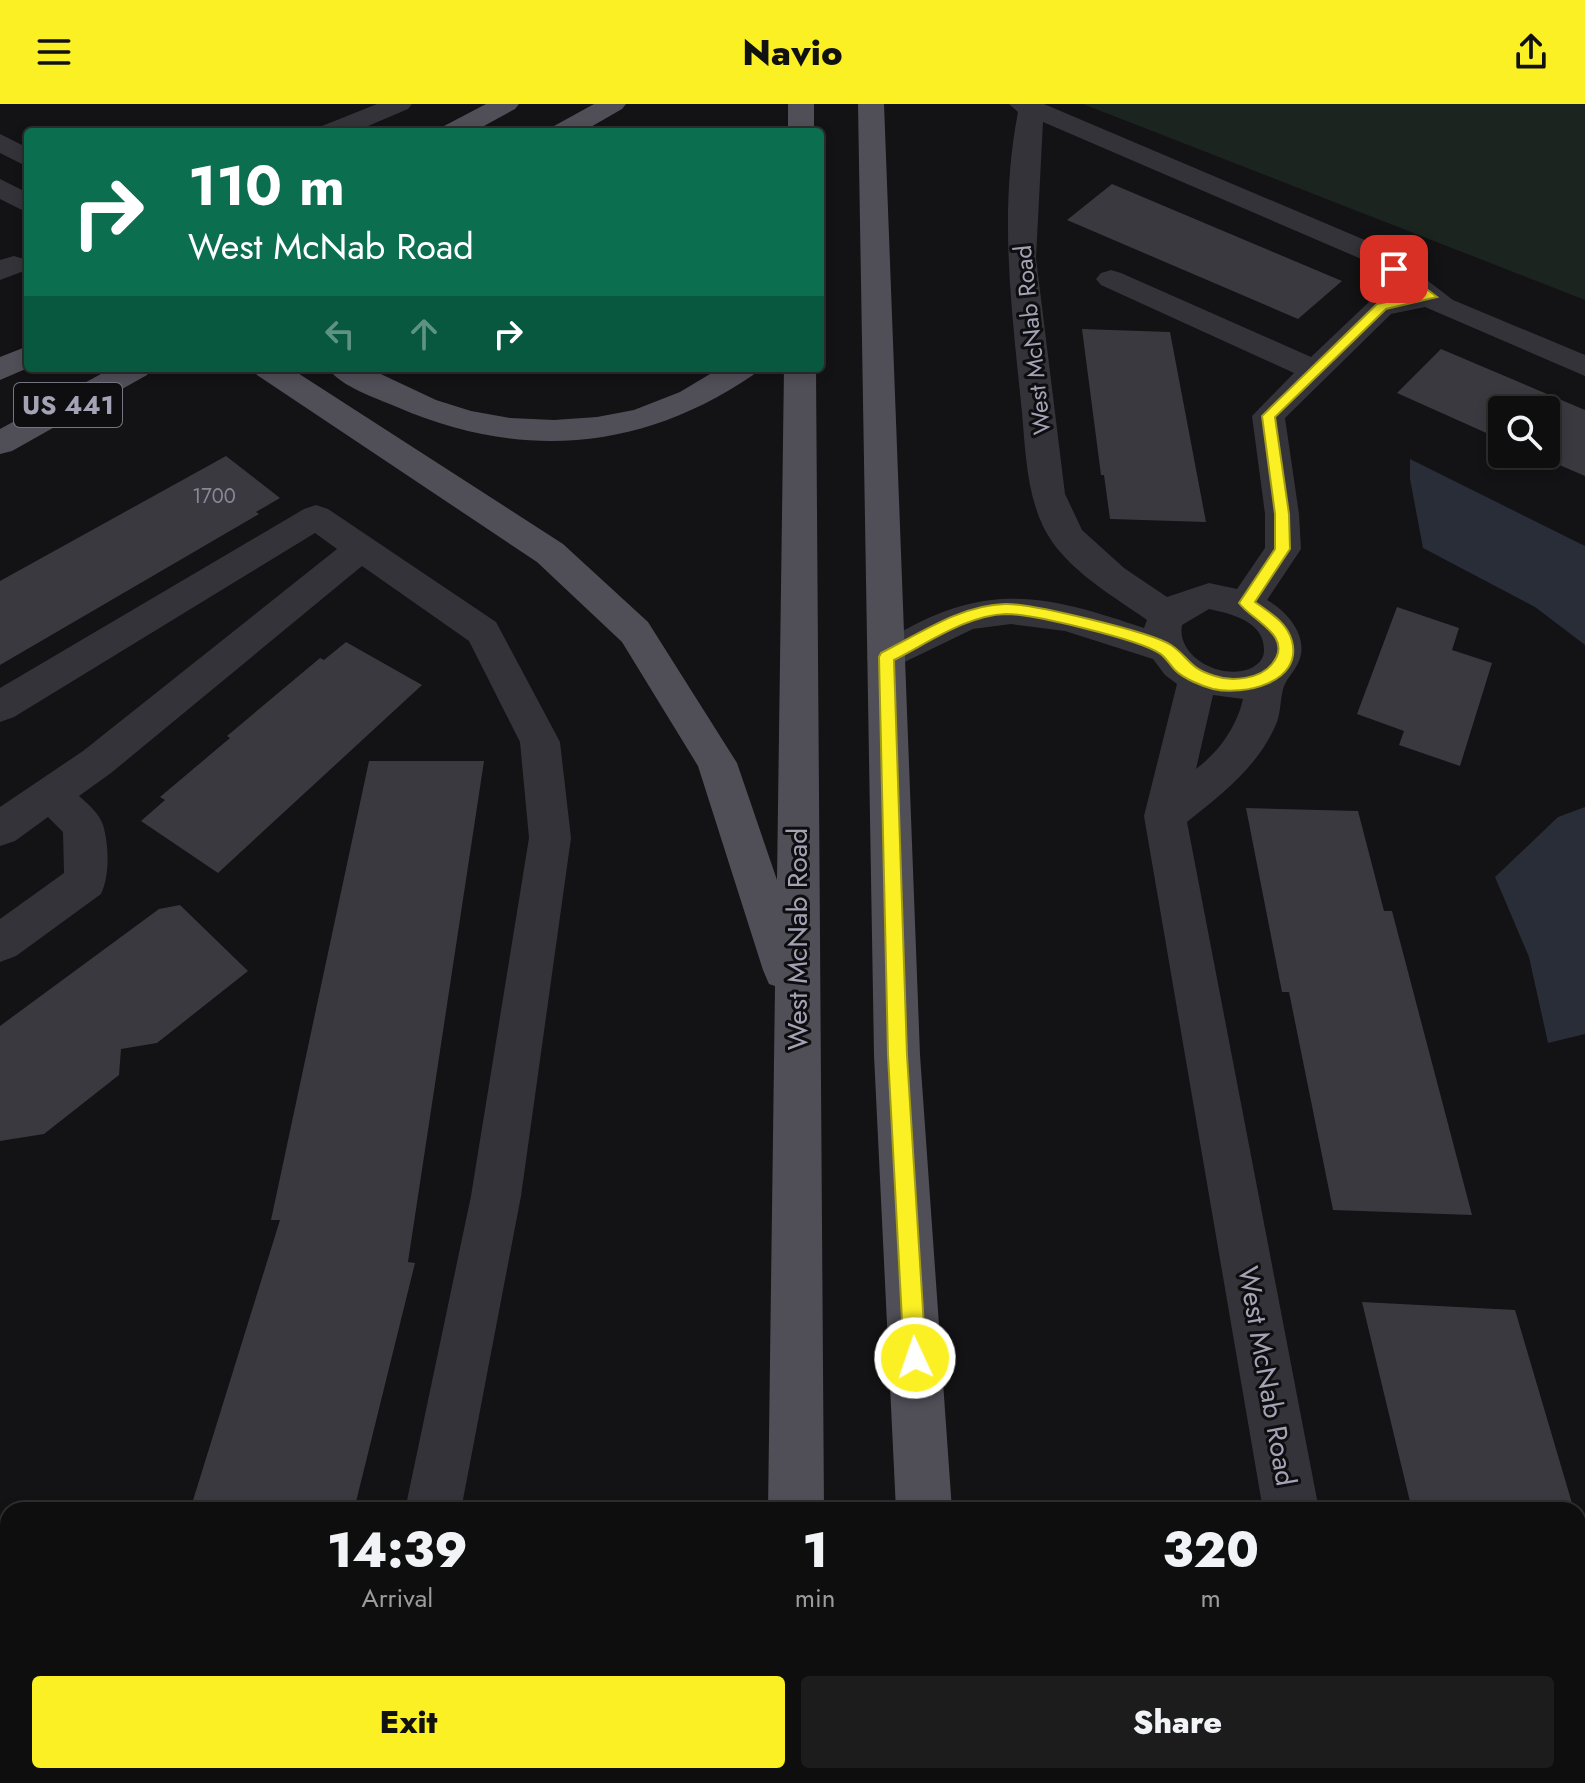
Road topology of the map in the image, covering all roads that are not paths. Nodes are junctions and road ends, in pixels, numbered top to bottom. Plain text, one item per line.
1 (506, 104) edge
2 (613, 104) edge
3 (801, 104) edge
4 (871, 104) edge
5 (1027, 106) edge
6 (385, 107) edge
7 (340, 128) edge
8 (410, 128) edge
9 (461, 128) edge
10 (570, 128) edge
11 (801, 128) edge
12 (0, 142) edge
13 (24, 157) edge
14 (1111, 279) dead end
15 (1431, 297) junction
16 (24, 357) edge
17 (1585, 366) edge
18 (0, 370) edge
19 (1315, 370) junction
20 (129, 372) edge
21 (274, 372) edge
22 (351, 372) edge
23 (401, 372) edge
24 (735, 372) edge
25 (800, 372) edge
26 (449, 416) junction
27 (0, 443) edge
28 (361, 548) junction
29 (1246, 603) junction
30 (1166, 632) junction
31 (886, 657) junction
32 (1267, 677) junction
33 (1198, 678) junction
34 (0, 707) edge
35 (51, 794) junction
36 (1165, 816) junction
37 (0, 829) edge
38 (0, 943) edge
39 (797, 1006) junction
40 (435, 1502) edge
41 (796, 1502) edge
42 (924, 1502) edge
43 (1290, 1502) edge

1 - 9 main road
2 - 10 main road
3 - 11 main road
4 - 31 main road
5 - 15 street, West McNab Road
5 - 30 street, West McNab Road
6 - 7 street
6 - 8 street
12 - 13 street
14 - 19 street
15 - 17 street, West McNab Road
15 - 19 street
16 - 18 main road, US 441
19 - 29 street
20 - 27 main road, US 441
21 - 39 main road
22 - 26 main road
23 - 26 main road
24 - 26 main road
25 - 39 main road, West McNab Road
28 - 34 street
28 - 35 street
28 - 40 street
29 - 30 street
29 - 32 street
30 - 31 street, West McNab Road
30 - 33 street, West McNab Road
31 - 42 main road
32 - 33 street
32 - 36 street
33 - 36 street, West McNab Road
35 - 37 street
35 - 38 street
36 - 43 street, West McNab Road
39 - 41 main road, West McNab Road

